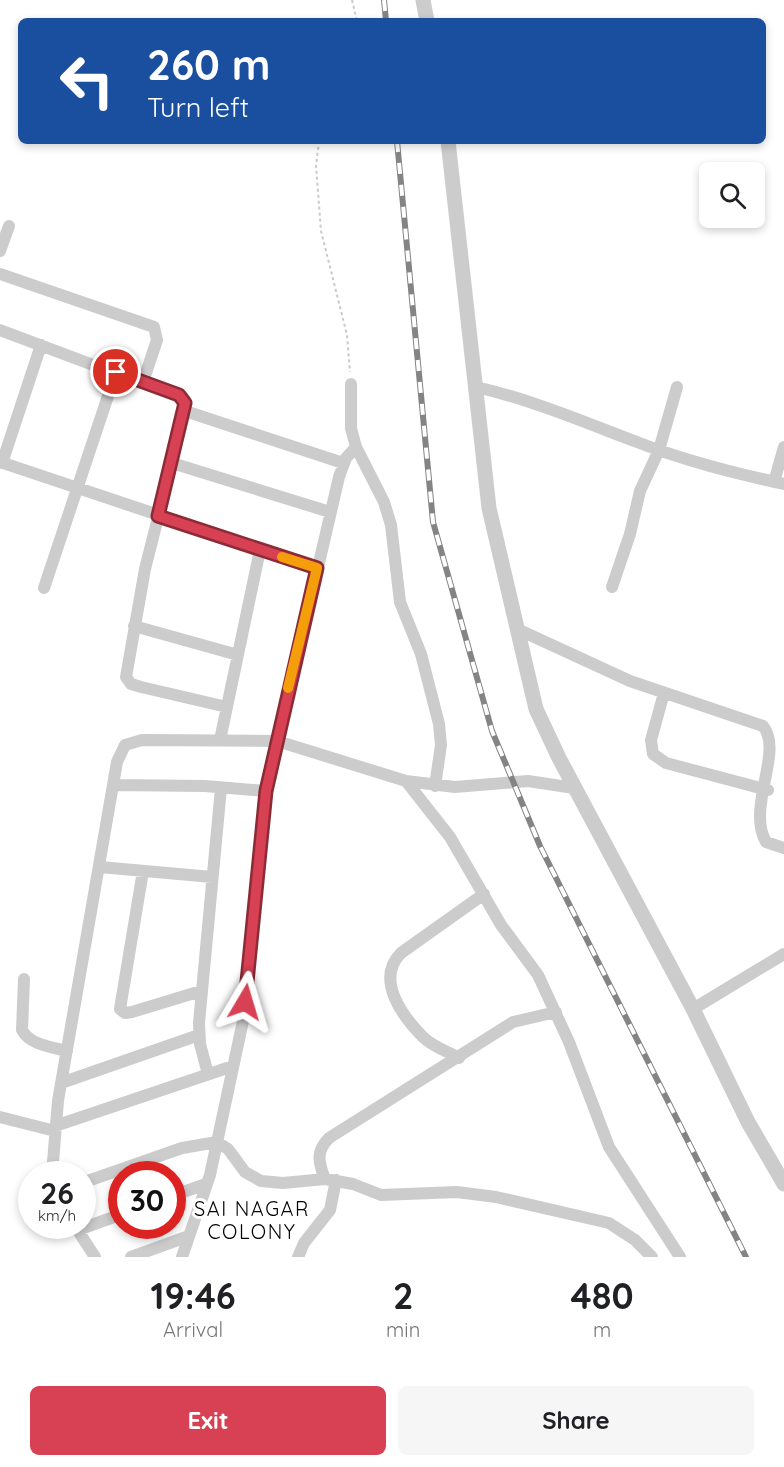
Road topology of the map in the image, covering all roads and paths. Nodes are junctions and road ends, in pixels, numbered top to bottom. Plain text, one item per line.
1 (352, 0) edge
2 (423, 0) edge
3 (356, 18) edge
4 (426, 18) edge
5 (319, 144) edge
6 (448, 144) edge
7 (9, 226) dead end
8 (0, 251) edge
9 (0, 274) edge
10 (0, 330) edge
11 (41, 345) junction
12 (116, 372) junction
13 (143, 382) junction
14 (351, 384) joint
15 (476, 387) junction
16 (677, 387) dead end
17 (185, 411) junction
18 (356, 447) junction
19 (784, 447) edge
20 (659, 450) junction
21 (1, 463) edge
22 (171, 463) junction
23 (343, 463) junction
24 (779, 483) edge
25 (77, 488) junction
26 (330, 512) junction
27 (158, 516) junction
28 (260, 550) junction
29 (317, 568) junction
30 (612, 587) dead end
31 (44, 588) dead end
32 (134, 626) junction
33 (517, 629) junction
34 (238, 655) junction
35 (664, 693) junction
36 (227, 707) junction
37 (220, 740) junction
38 (277, 741) junction
39 (406, 781) junction
40 (113, 785) junction
41 (435, 786) junction
42 (221, 788) junction
43 (574, 788) junction
44 (768, 790) junction
45 (266, 791) junction
46 (784, 848) edge
47 (100, 867) junction
48 (143, 871) junction
49 (212, 877) junction
50 (484, 894) junction
51 (784, 954) edge
52 (24, 979) dead end
53 (201, 991) junction
54 (693, 1008) junction
55 (556, 1012) junction
56 (199, 1035) junction
57 (66, 1051) junction
58 (459, 1058) junction
59 (233, 1066) junction
60 (208, 1074) junction
61 (61, 1083) junction
62 (0, 1117) edge
63 (55, 1128) junction
64 (217, 1142) junction
65 (53, 1161) edge
66 (96, 1178) edge
67 (331, 1180) junction
68 (206, 1184) junction
69 (784, 1184) edge
70 (186, 1191) edge
71 (189, 1236) junction
72 (84, 1239) edge
73 (95, 1257) edge
74 (131, 1257) edge
75 (182, 1257) edge
76 (298, 1257) edge
77 (652, 1257) edge
78 (680, 1257) edge

1 - 3 path
2 - 4 street
5 - 14 path
6 - 15 street
7 - 8 street
9 - 13 street
10 - 11 street
11 - 12 street
11 - 21 street
12 - 13 street
12 - 25 street
13 - 17 street
14 - 18 street
15 - 20 street
15 - 33 street
16 - 20 street
17 - 22 street
17 - 23 street
18 - 23 street
18 - 41 street
19 - 24 street
20 - 24 street
20 - 30 street
21 - 25 street
22 - 26 street
22 - 27 street
23 - 26 street
25 - 27 street
25 - 31 street
26 - 29 street
27 - 28 street
27 - 32 street
28 - 29 street
28 - 34 street
29 - 38 street
32 - 34 street
32 - 36 street
33 - 35 street
33 - 43 street
34 - 36 street
35 - 44 street
35 - 44 street
36 - 37 street
37 - 38 street
37 - 40 street
38 - 39 street
38 - 45 street
39 - 41 street
39 - 50 street
40 - 42 street
40 - 47 street
41 - 43 street
42 - 45 street
42 - 49 street
43 - 54 street
44 - 46 street
45 - 59 street
47 - 48 street
47 - 57 street
48 - 49 street
48 - 53 street
49 - 53 street
50 - 55 street
50 - 58 street
51 - 54 street
52 - 57 street
53 - 56 street
54 - 69 street
55 - 58 street
55 - 78 street
56 - 60 street
56 - 61 street
57 - 61 street
58 - 67 street
59 - 60 street
59 - 64 street
60 - 63 street
61 - 63 street
62 - 63 street
63 - 65 street
64 - 66 street
64 - 67 street
64 - 68 street
67 - 76 street
67 - 77 street
68 - 70 street
68 - 71 street
71 - 74 street
71 - 75 street
72 - 73 street

